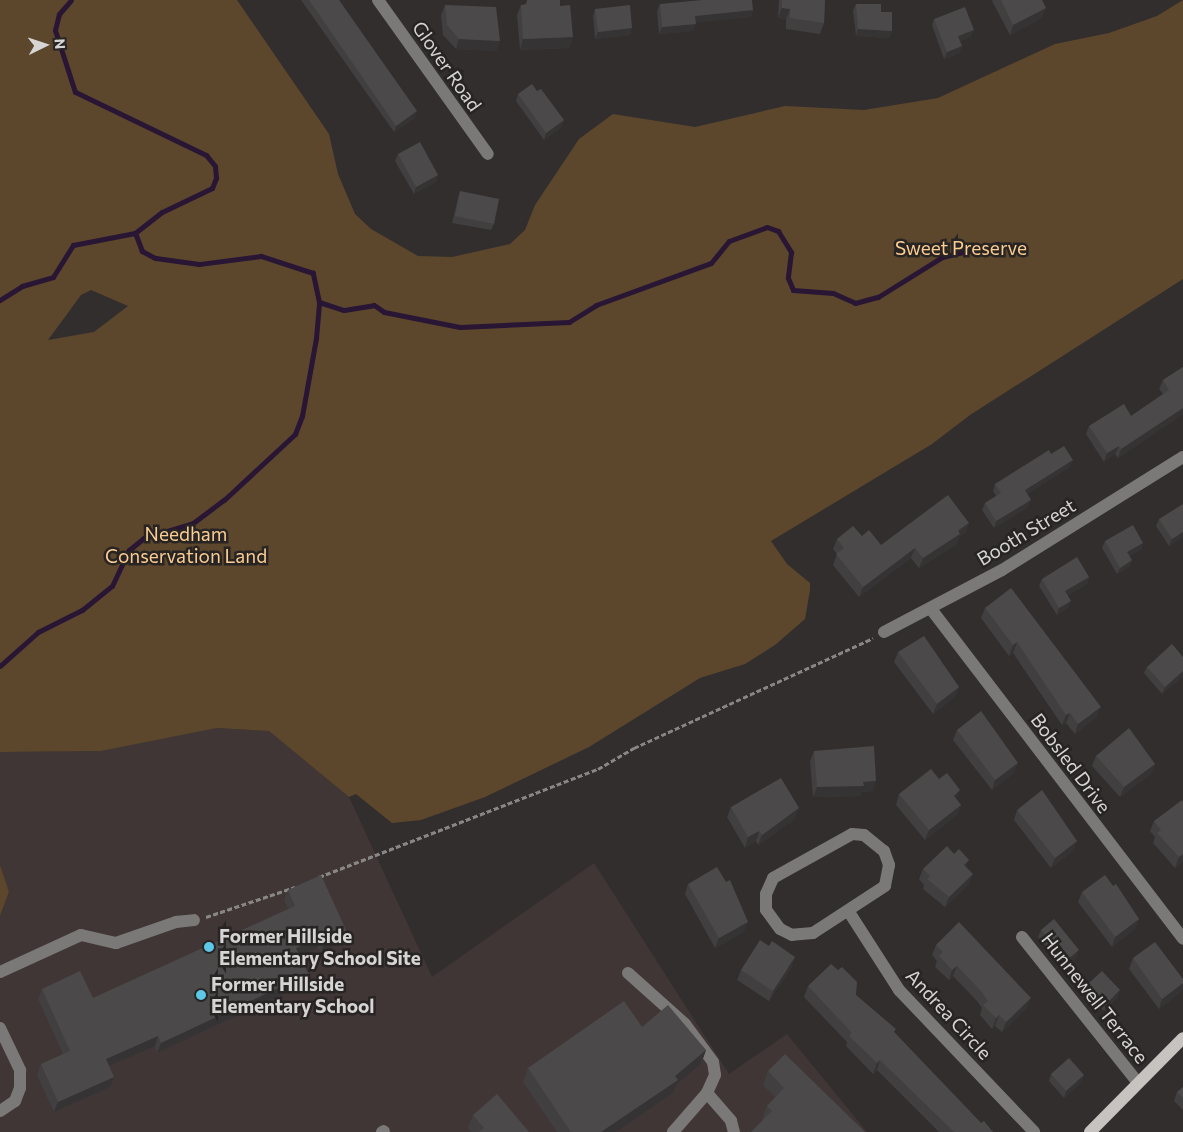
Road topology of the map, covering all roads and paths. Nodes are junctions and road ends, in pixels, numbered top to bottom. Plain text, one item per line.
1 (378, 0) edge
2 (488, 154) dead end
3 (1183, 457) edge
4 (931, 609) junction
5 (884, 632) joint
6 (310, 881) edge
7 (302, 884) edge
8 (849, 912) junction
9 (194, 920) joint
10 (1022, 937) dead end
11 (1183, 939) edge
12 (0, 972) edge
13 (628, 972) dead end
14 (0, 1028) edge
15 (1183, 1038) edge
16 (4, 1044) edge
17 (1138, 1083) junction
18 (707, 1093) junction
19 (0, 1111) edge
20 (673, 1132) edge
21 (734, 1132) edge
22 (1034, 1132) edge
23 (1090, 1132) edge

1 - 2 street, Glover Road
3 - 4 street, Booth Street
4 - 5 street, Booth Street
4 - 11 street, Bobsled Drive
5 - 6 path
7 - 9 path
8 - 8 street
8 - 22 street, Andrea Circle
9 - 12 street
10 - 17 street, Hunnewell Terrace
13 - 18 street
14 - 16 street
15 - 17 main road
16 - 19 street
17 - 23 main road
18 - 20 street
18 - 21 street

